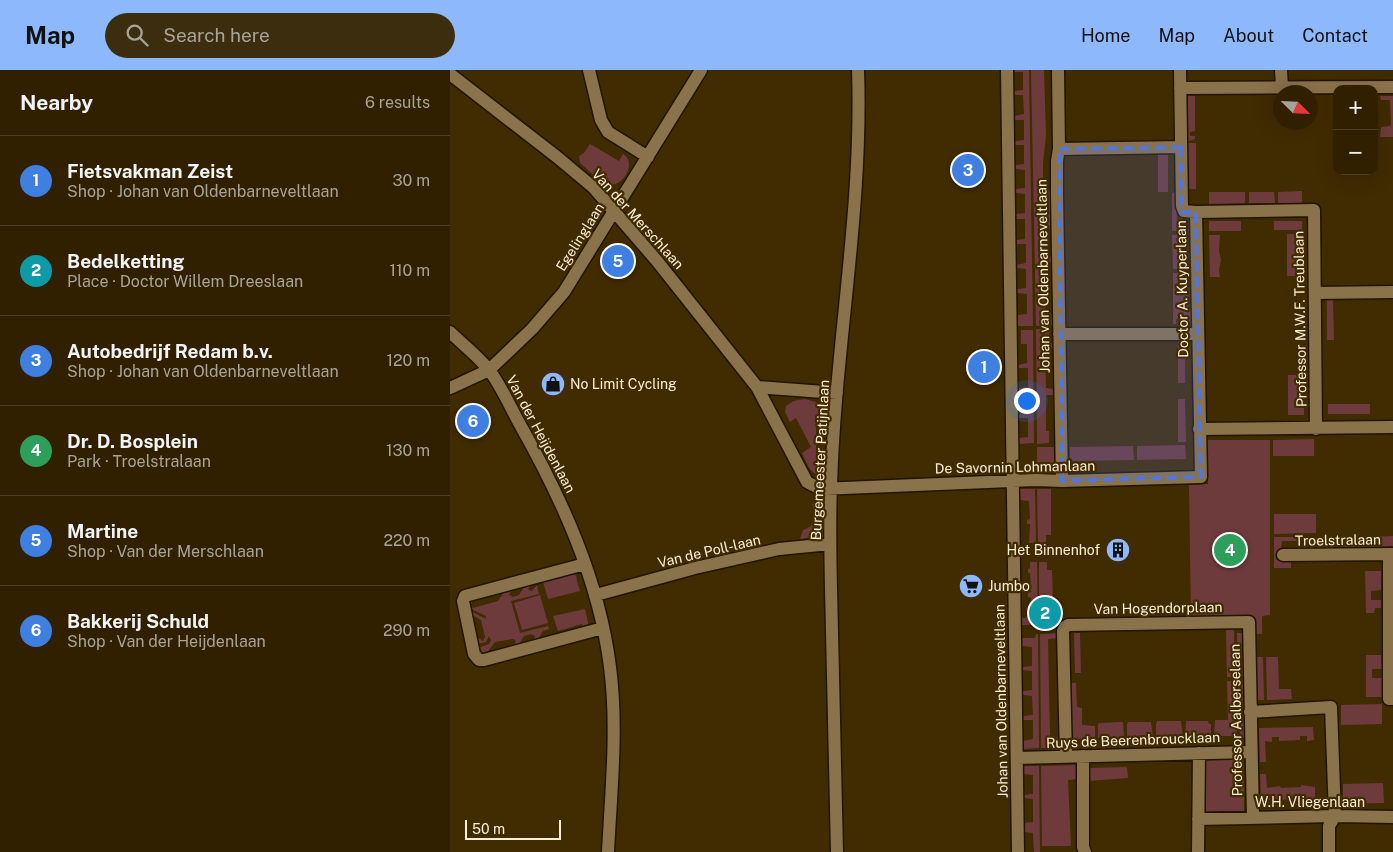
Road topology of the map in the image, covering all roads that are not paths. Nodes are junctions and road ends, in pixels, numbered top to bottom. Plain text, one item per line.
1 (589, 70) edge
2 (701, 70) edge
3 (858, 70) edge
4 (1007, 70) edge
5 (1058, 70) edge
6 (1180, 70) edge
7 (1281, 70) edge
8 (450, 74) edge
9 (1282, 85) edge
10 (1393, 87) edge
11 (1180, 88) junction
12 (1273, 88) edge
13 (1318, 88) edge
14 (1181, 147) junction
15 (1059, 149) junction
16 (648, 157) junction
17 (614, 212) junction
18 (1196, 212) junction
19 (1393, 292) edge
20 (1315, 293) junction
21 (450, 332) edge
22 (1059, 334) junction
23 (1197, 334) junction
24 (489, 370) junction
25 (757, 387) junction
26 (450, 388) edge
27 (837, 393) junction
28 (1393, 427) edge
29 (1316, 428) junction
30 (1199, 429) junction
31 (1200, 477) joint
32 (1013, 481) junction
33 (1062, 481) junction
34 (830, 487) junction
35 (830, 544) junction
36 (1391, 554) edge
37 (1283, 555) dead end
38 (585, 564) junction
39 (596, 595) junction
40 (1249, 622) joint
41 (603, 628) junction
42 (1391, 699) edge
43 (1250, 712) junction
44 (1250, 752) junction
45 (1199, 753) junction
46 (1066, 756) junction
47 (1083, 756) junction
48 (1016, 758) junction
49 (1335, 816) junction
50 (1393, 817) edge
51 (1253, 818) junction
52 (1198, 819) junction
53 (608, 852) edge
54 (837, 852) edge
55 (1018, 852) edge
56 (1085, 852) edge
57 (1198, 852) edge
58 (1329, 852) edge

1 - 16 street
2 - 16 street, Egelinglaan
3 - 27 street, Burgemeester Patijnlaan
4 - 32 street, Johan van Oldenbarneveltlaan
5 - 15 street, Johan van Oldenbarneveltlaan
6 - 11 street, Doctor A. Kuyperlaan
7 - 9 street
8 - 17 street, Van der Merschlaan
10 - 13 street
11 - 12 street
11 - 14 street, Doctor A. Kuyperlaan
14 - 15 street
14 - 18 street, Doctor A. Kuyperlaan
15 - 22 street, Johan van Oldenbarneveltlaan
16 - 17 street, Egelinglaan
17 - 24 street, Egelinglaan
17 - 25 street, Van der Merschlaan
18 - 20 street, Professor M.W.F. Treublaan
18 - 23 street, Doctor A. Kuyperlaan
19 - 20 street
20 - 29 street, Professor M.W.F. Treublaan
21 - 24 street, Van der Heijdenlaan
22 - 23 street
22 - 33 street, Johan van Oldenbarneveltlaan
23 - 30 street, Doctor A. Kuyperlaan
24 - 26 street, Egelinglaan
24 - 38 street, Van der Heijdenlaan
25 - 27 street
25 - 34 street, Van der Merschlaan
27 - 34 street, Burgemeester Patijnlaan
28 - 29 street
29 - 30 street
30 - 31 street, Doctor A. Kuyperlaan
31 - 33 street, De Savornin Lohmanlaan
32 - 33 street, De Savornin Lohmanlaan
32 - 34 street, De Savornin Lohmanlaan
32 - 48 street, Johan van Oldenbarneveltlaan
34 - 35 street, Burgemeester Patijnlaan
35 - 39 street, Van de Poll-laan
35 - 54 street, Burgemeester Patijnlaan
36 - 37 street, Troelstralaan
36 - 42 street
38 - 39 street, Van der Heijdenlaan
38 - 41 street
39 - 41 street, Van der Heijdenlaan
40 - 43 street, Professor Aalberselaan
40 - 46 street, Van Hogendorplaan
41 - 53 street, Van der Heijdenlaan
43 - 44 street, Professor Aalberselaan
43 - 49 street
44 - 45 street, Ruys de Beerenbroucklaan
44 - 51 street, Professor Aalberselaan
45 - 47 street, Ruys de Beerenbroucklaan
45 - 52 street
46 - 47 street, Ruys de Beerenbroucklaan
46 - 48 street, Ruys de Beerenbroucklaan
47 - 56 street
48 - 55 street, Johan van Oldenbarneveltlaan
49 - 50 street, W.H. Vliegenlaan
49 - 51 street, W.H. Vliegenlaan
49 - 58 street
51 - 52 street, W.H. Vliegenlaan
52 - 57 street

